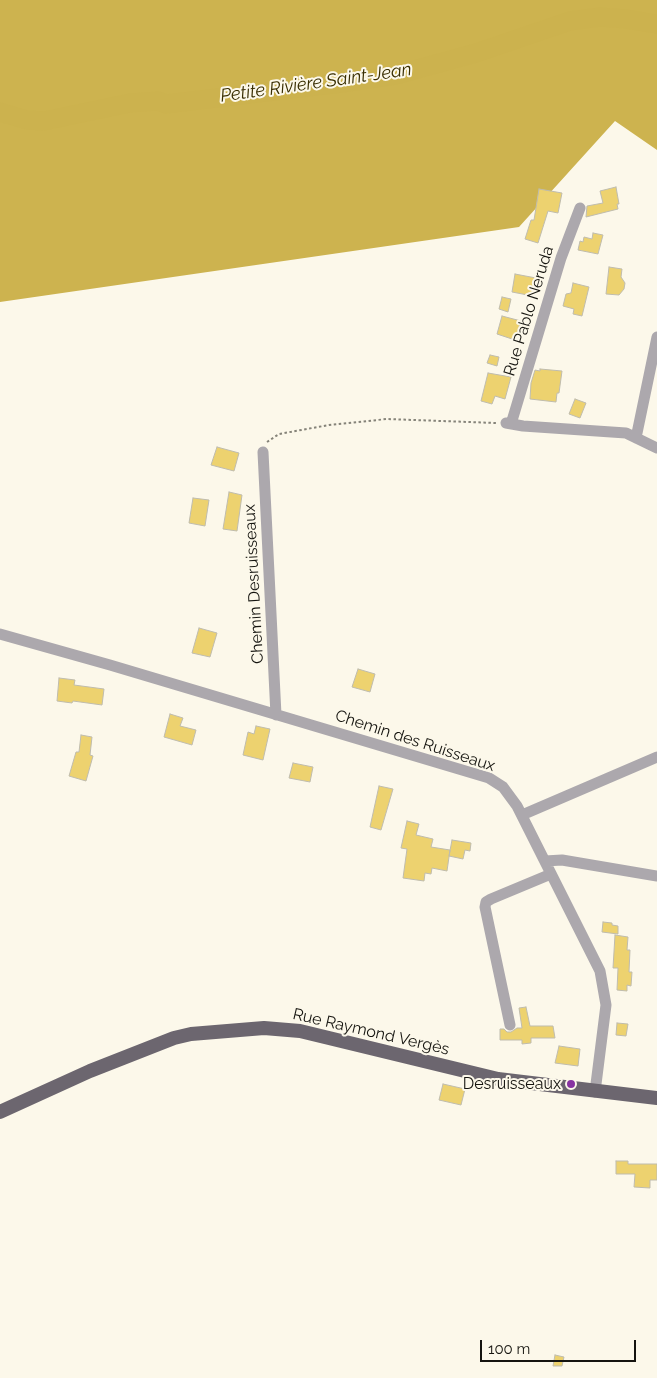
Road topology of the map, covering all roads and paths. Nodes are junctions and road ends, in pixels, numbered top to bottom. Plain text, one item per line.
1 (580, 208) dead end
2 (657, 337) edge
3 (509, 424) junction
4 (636, 438) junction
5 (657, 448) edge
6 (263, 452) joint
7 (0, 634) edge
8 (276, 715) junction
9 (657, 757) edge
10 (522, 815) junction
11 (544, 861) junction
12 (551, 874) junction
13 (657, 876) edge
14 (510, 1025) dead end
15 (595, 1092) junction
16 (657, 1098) edge
17 (0, 1112) edge

1 - 3 street, Rue Pablo Neruda
2 - 4 street
3 - 4 street
3 - 6 path
4 - 5 street
6 - 8 street, Chemin Desruisseaux
7 - 8 street, Chemin des Ruisseaux
8 - 10 street, Chemin des Ruisseaux
9 - 10 street
10 - 11 street, Chemin des Ruisseaux
11 - 12 street, Chemin des Ruisseaux
11 - 13 street
12 - 14 street
12 - 15 street, Chemin des Ruisseaux
15 - 16 main road, Rue Raymond Vergès
15 - 17 main road, Rue Raymond Vergès

